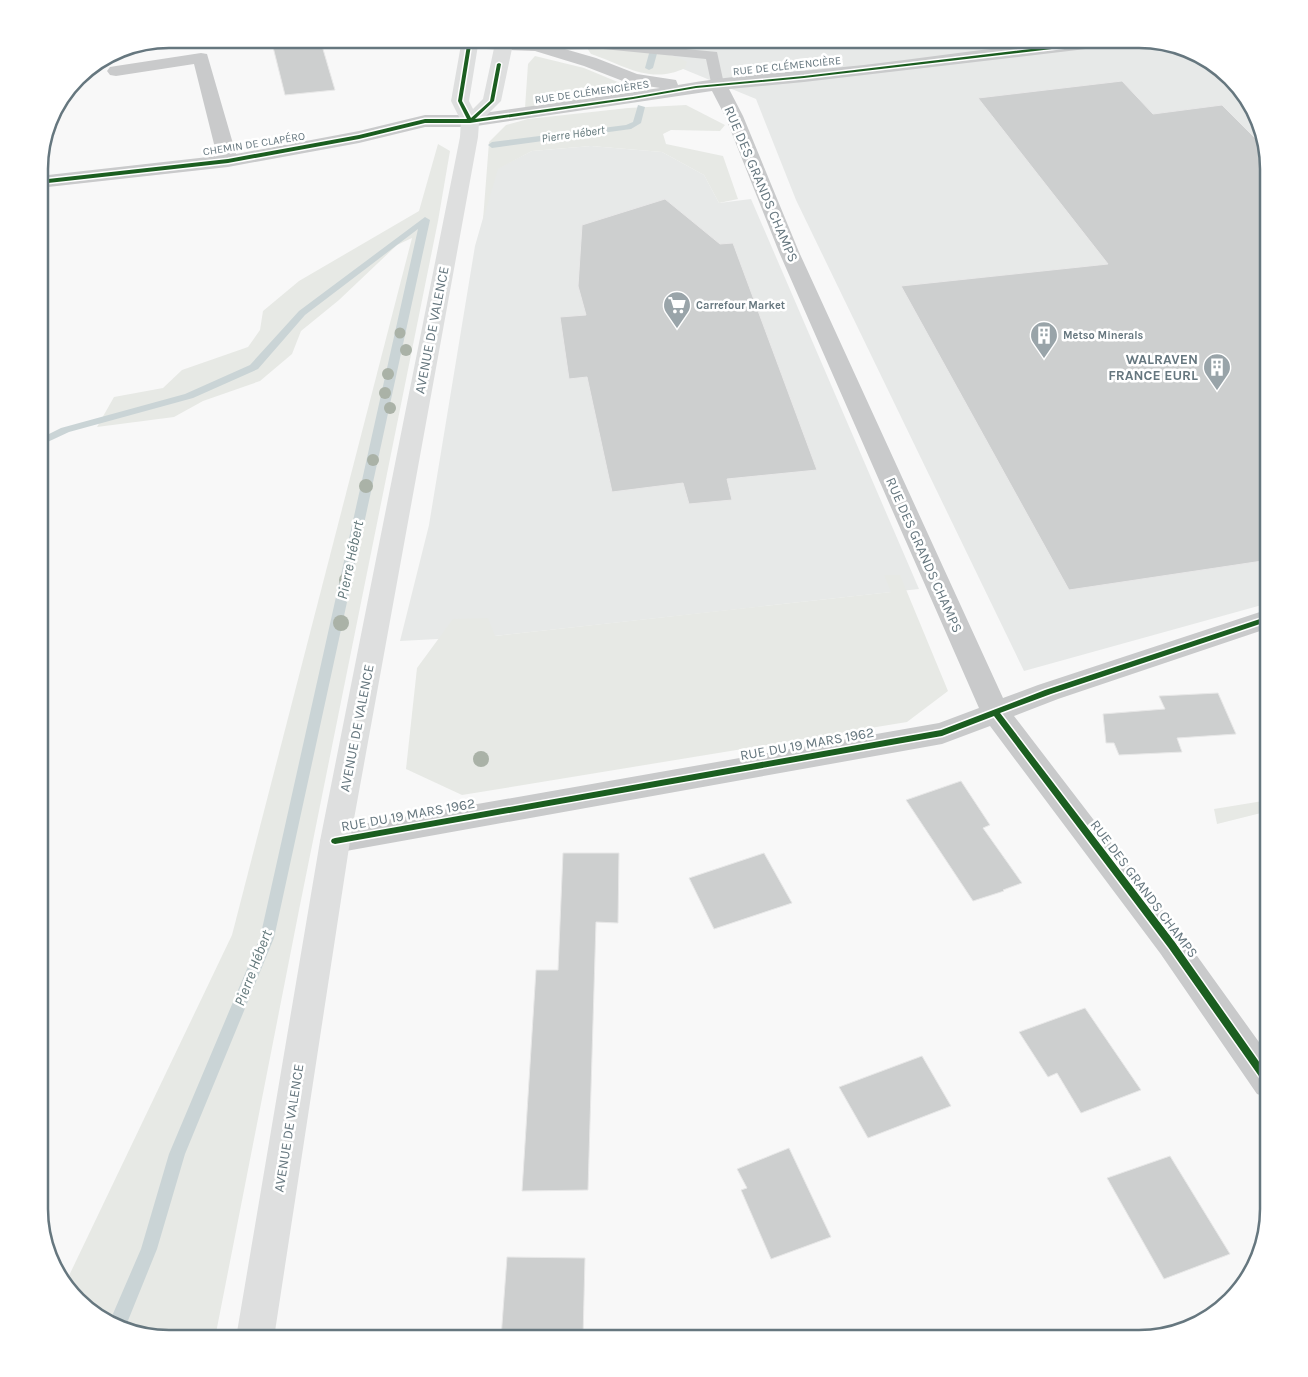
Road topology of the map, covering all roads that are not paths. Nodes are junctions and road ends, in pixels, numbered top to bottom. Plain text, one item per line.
1 (469, 48) edge
2 (503, 48) edge
3 (543, 48) edge
4 (633, 48) edge
5 (1051, 48) edge
6 (116, 71) dead end
7 (634, 80) junction
8 (707, 86) junction
9 (633, 98) junction
10 (470, 120) junction
11 (228, 160) junction
12 (48, 181) edge
13 (1260, 621) edge
14 (995, 712) junction
15 (335, 841) junction
16 (1260, 1070) edge
17 (257, 1330) edge

1 - 10 main road, AVENUE DE VALENCE
2 - 10 main road
3 - 7 street
4 - 8 lane
5 - 8 street, RUE DE CLÉMENCIÈRE
6 - 11 street
7 - 8 street
7 - 9 street
8 - 9 street, RUE DE CLÉMENCIÈRES
8 - 14 street, RUE DES GRANDS CHAMPS
9 - 10 street, RUE DE CLÉMENCIÈRES
10 - 11 street, CHEMIN DE CLAPÉRO
10 - 15 main road, AVENUE DE VALENCE
11 - 12 street, CHEMIN DE CLAPÉRO
13 - 14 street, RUE DU 19 MARS 1962
14 - 15 street, RUE DU 19 MARS 1962
14 - 16 street, RUE DES GRANDS CHAMPS
15 - 17 main road, AVENUE DE VALENCE

